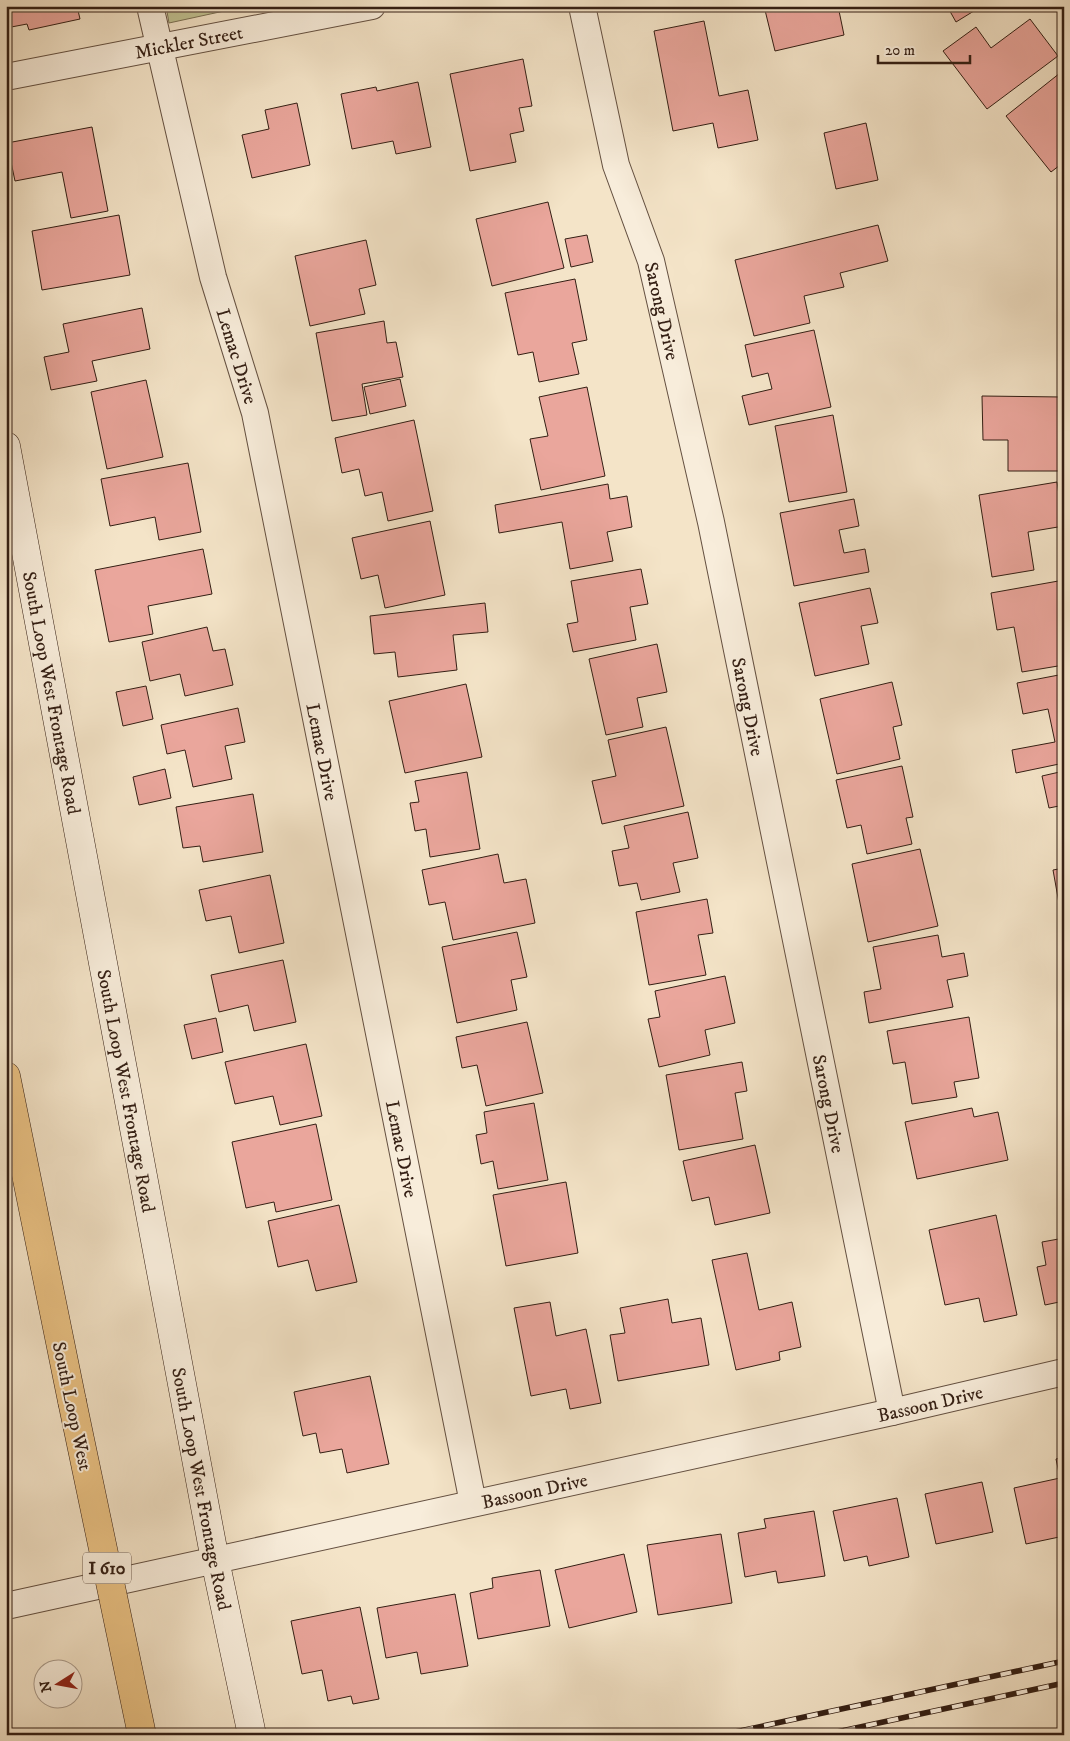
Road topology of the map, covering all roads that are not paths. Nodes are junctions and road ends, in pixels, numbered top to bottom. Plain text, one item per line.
1 (150, 6) edge
2 (372, 6) edge
3 (582, 6) edge
4 (158, 47) junction
5 (6, 76) edge
6 (6, 446) edge
7 (6, 1076) edge
8 (1064, 1372) edge
9 (892, 1412) junction
10 (473, 1503) junction
11 (215, 1560) junction
12 (6, 1606) edge
13 (142, 1735) edge
14 (252, 1735) edge

1 - 4 street, Lemac Drive
2 - 4 street, Mickler Street
3 - 9 street, Sarong Drive
4 - 5 street, Mickler Street
4 - 10 street, Lemac Drive
6 - 11 main road, South Loop West Frontage Road
7 - 13 highway, South Loop West / I 610, bridge
8 - 9 street, Bassoon Drive
9 - 10 street, Bassoon Drive
10 - 11 street, Bassoon Drive
11 - 12 street, Bassoon Drive
11 - 14 main road, South Loop West Frontage Road

